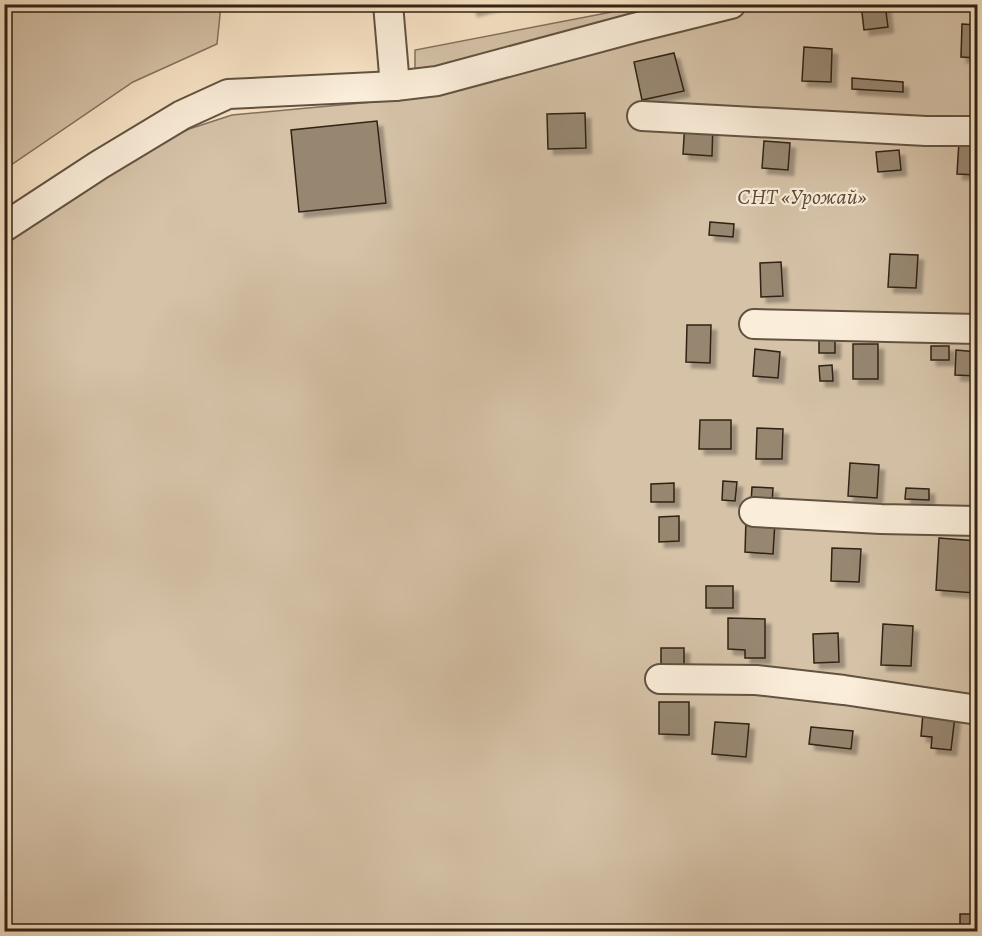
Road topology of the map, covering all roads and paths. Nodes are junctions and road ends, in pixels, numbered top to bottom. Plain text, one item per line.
1 (388, 4) edge
2 (731, 4) edge
3 (395, 86) junction
4 (642, 117) dead end
5 (978, 131) edge
6 (4, 227) edge
7 (754, 324) dead end
8 (978, 329) edge
9 (754, 512) dead end
10 (978, 521) edge
11 (660, 679) dead end
12 (978, 710) edge

1 - 3 street
2 - 3 street
3 - 6 street
4 - 5 street
7 - 8 street
9 - 10 street
11 - 12 street

